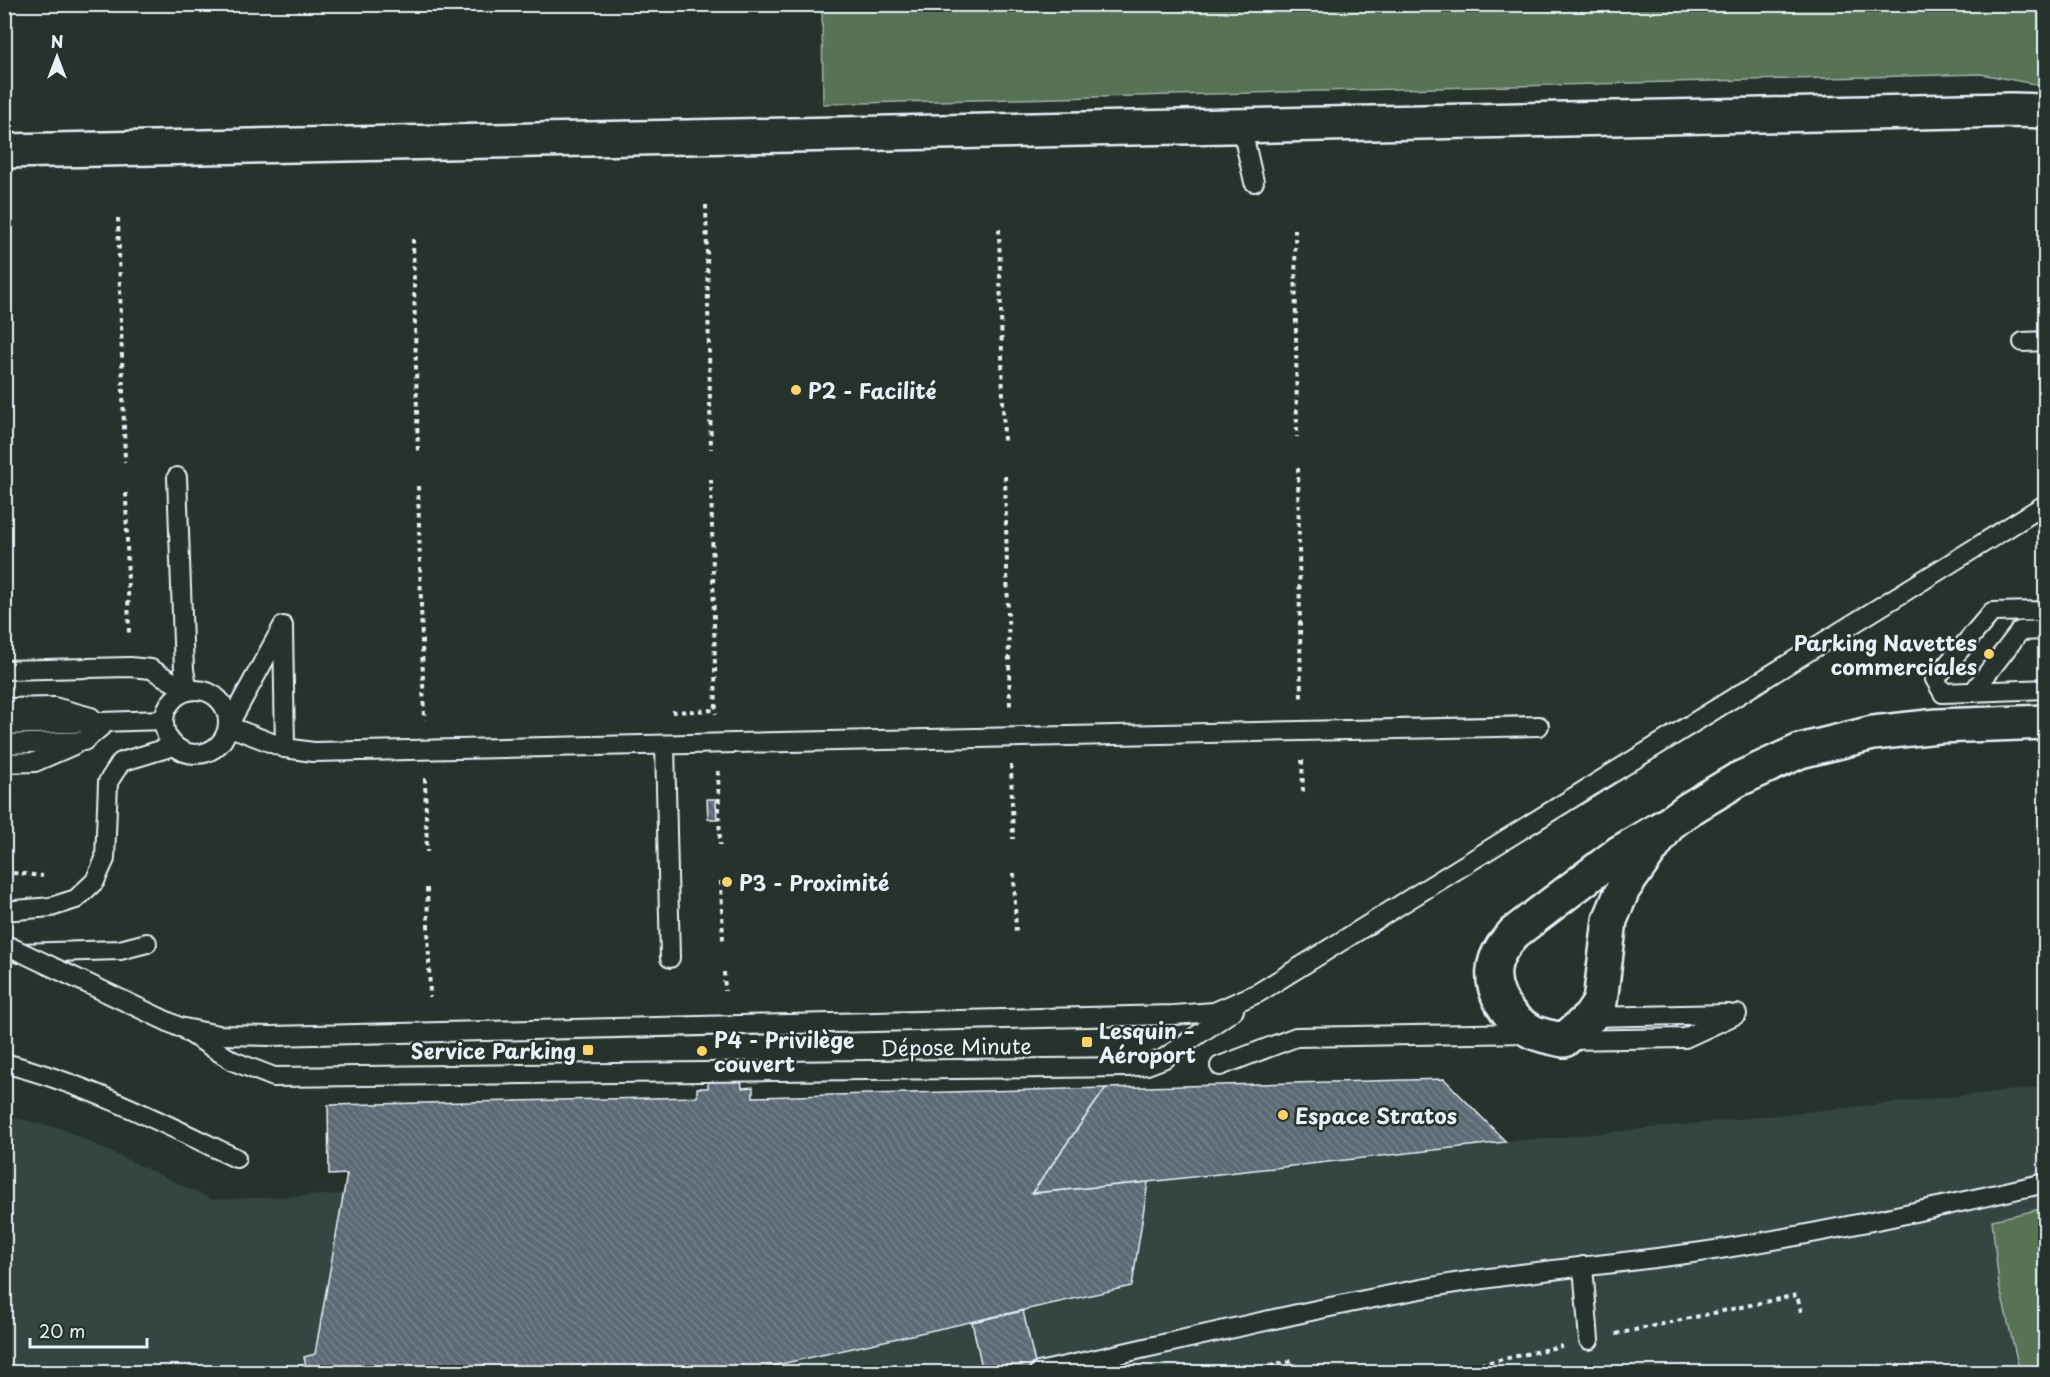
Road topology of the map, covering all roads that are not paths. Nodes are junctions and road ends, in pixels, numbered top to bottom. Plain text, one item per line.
1 (2046, 111) edge
2 (1241, 125) junction
3 (4, 151) edge
4 (1254, 182) dead end
5 (2046, 341) edge
6 (2023, 342) dead end
7 (177, 477) dead end
8 (2046, 504) edge
9 (2046, 611) edge
10 (2046, 630) edge
11 (4, 670) edge
12 (2046, 689) edge
13 (188, 691) junction
14 (1973, 692) junction
15 (4, 708) edge
16 (164, 720) junction
17 (107, 722) junction
18 (2046, 722) edge
19 (4, 725) edge
20 (228, 726) junction
21 (1539, 726) dead end
22 (84, 741) junction
23 (4, 744) edge
24 (665, 744) junction
25 (174, 746) junction
26 (285, 748) junction
27 (4, 763) edge
28 (1670, 823) junction
29 (4, 911) edge
30 (147, 943) dead end
31 (4, 944) edge
32 (4, 953) edge
33 (670, 958) dead end
34 (1258, 993) junction
35 (1590, 1017) junction
36 (179, 1027) junction
37 (1550, 1037) junction
38 (4, 1063) edge
39 (1220, 1066) dead end
40 (236, 1158) dead end
41 (2046, 1183) edge
42 (1583, 1266) junction
43 (1589, 1341) road end
44 (1039, 1372) edge

1 - 2 street
2 - 3 street
2 - 4 lane
5 - 6 lane
7 - 13 lane
8 - 34 lane
9 - 14 lane
10 - 14 lane
11 - 13 lane
12 - 14 lane
13 - 16 lane
13 - 20 lane
15 - 17 lane
16 - 17 lane
16 - 25 lane
17 - 19 lane
17 - 22 lane
18 - 28 street
20 - 25 lane
20 - 26 lane
20 - 26 lane
21 - 24 lane
22 - 23 lane
22 - 27 lane
24 - 26 lane
24 - 33 lane
25 - 29 lane
28 - 35 street
28 - 37 street
30 - 32 lane
31 - 36 lane, bridge
34 - 36 lane
34 - 36 lane, Dépose Minute
35 - 37 street
35 - 37 lane
37 - 39 lane
38 - 40 lane
41 - 42 lane
42 - 43 lane
42 - 44 lane

